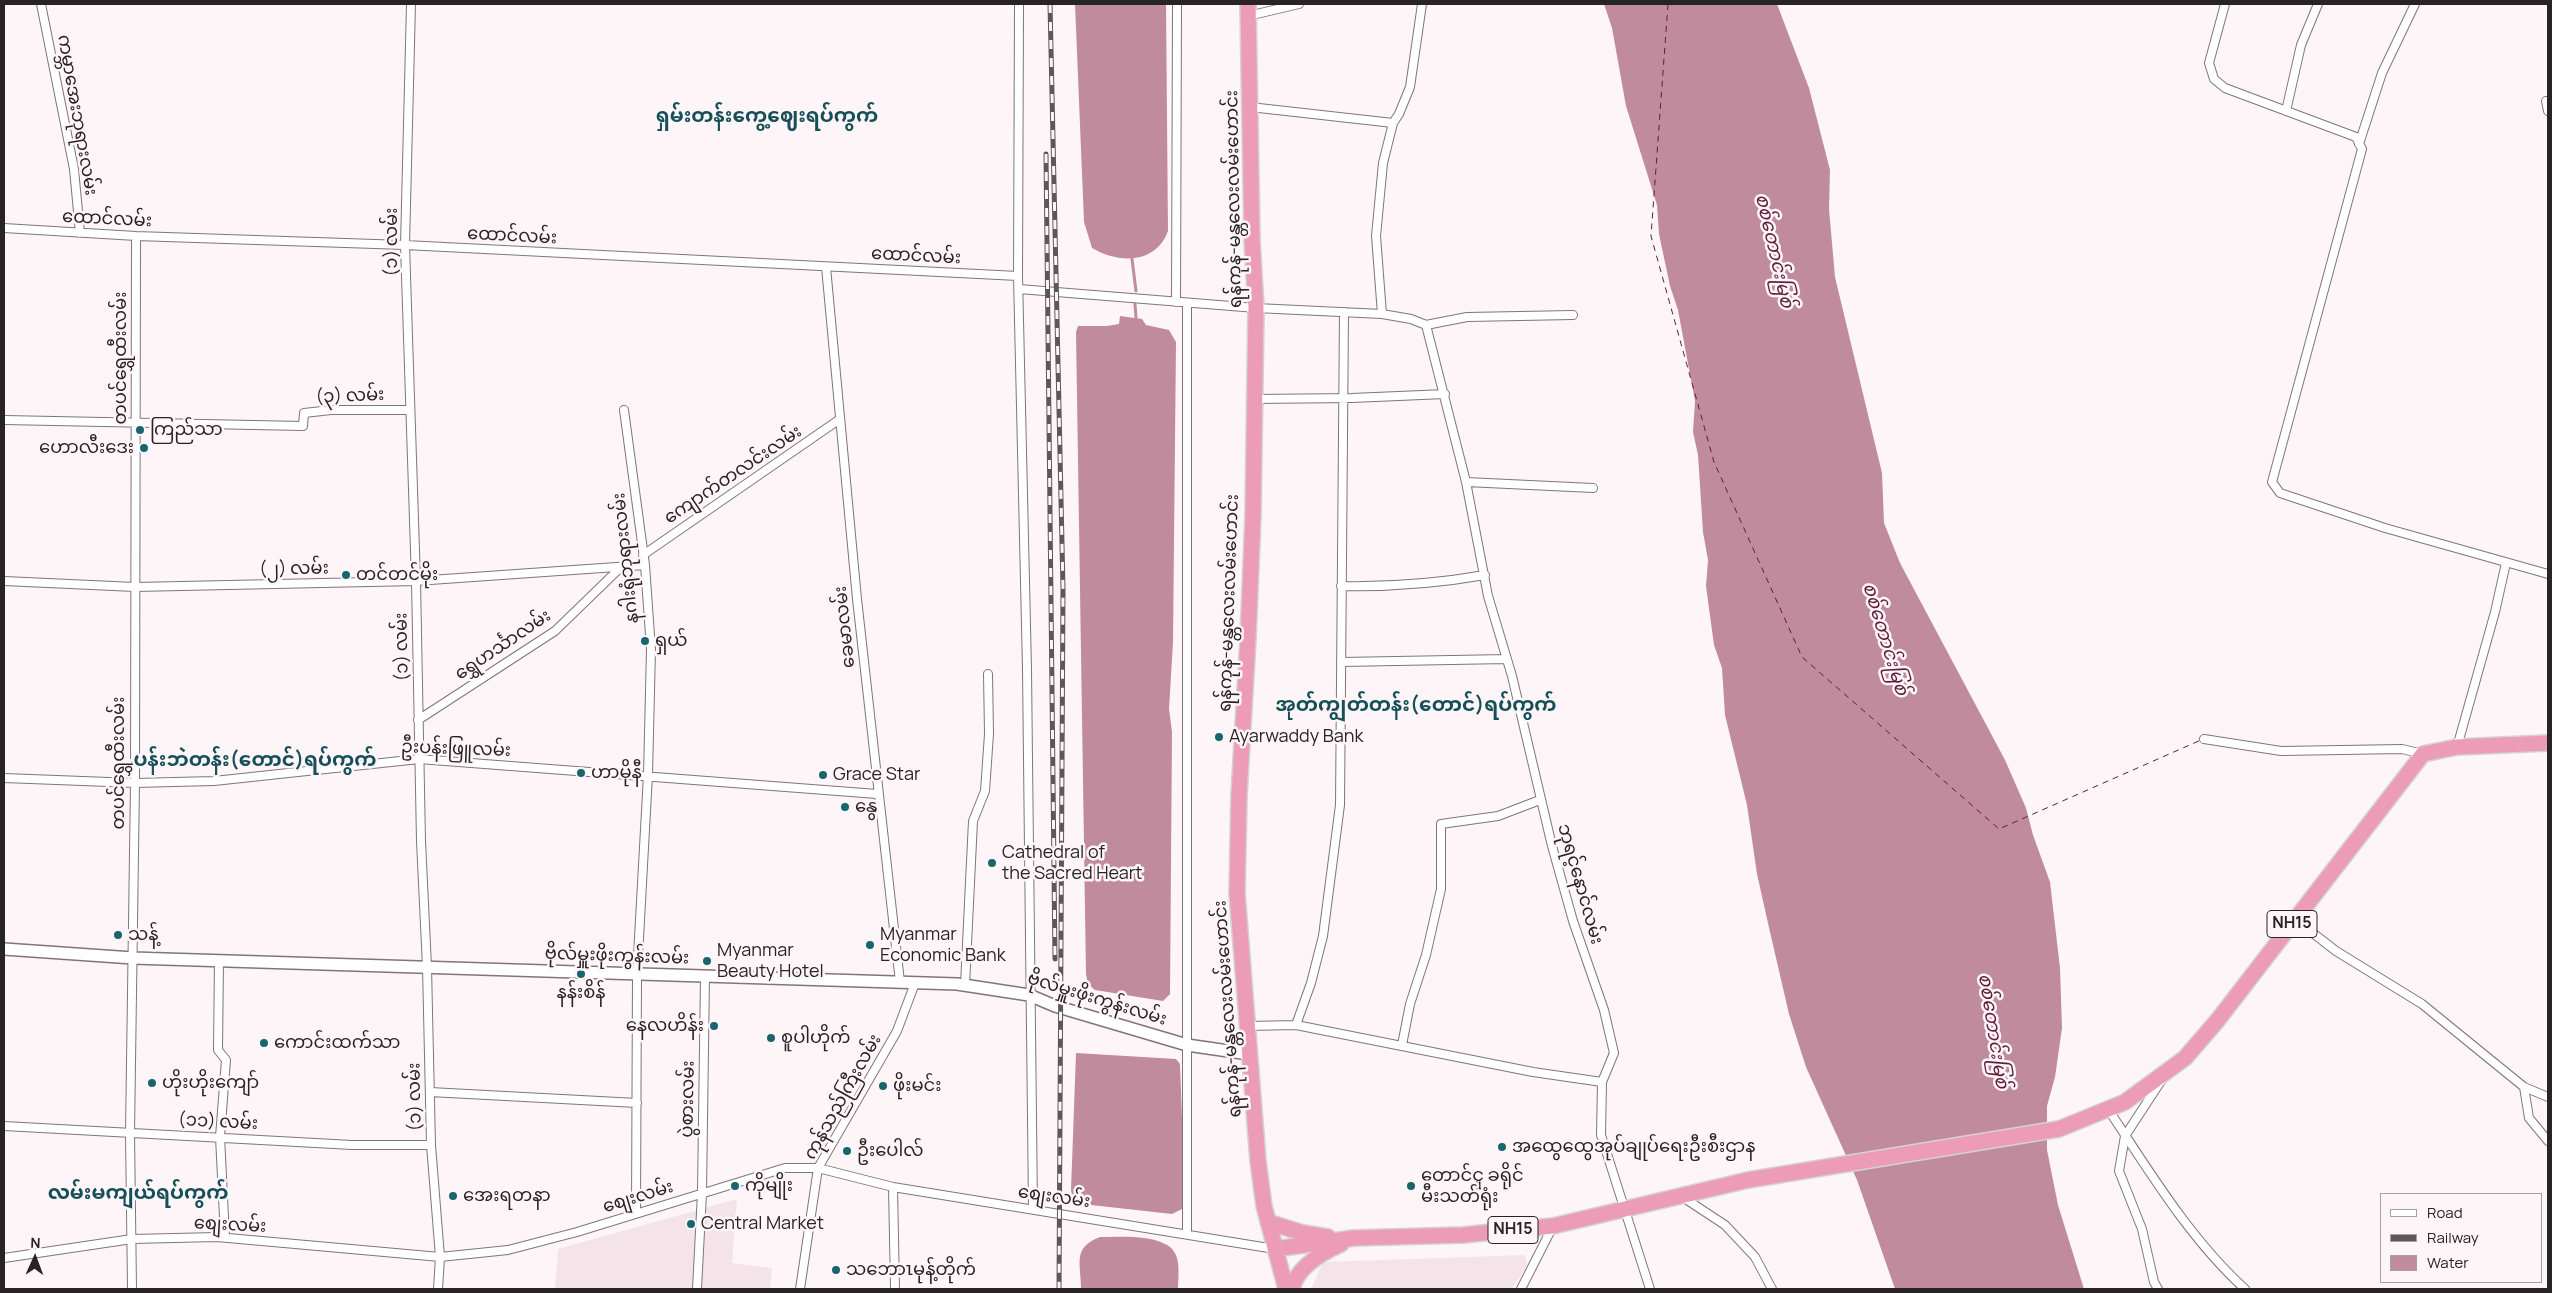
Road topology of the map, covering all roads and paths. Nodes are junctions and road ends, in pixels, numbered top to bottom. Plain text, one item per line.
1 (41, 4) edge
2 (411, 4) edge
3 (1019, 4) edge
4 (1177, 4) edge
5 (1299, 4) edge
6 (1422, 4) edge
7 (2225, 4) edge
8 (2318, 4) edge
9 (2415, 4) edge
10 (1248, 10) edge
11 (2548, 101) edge
12 (1250, 107) junction
13 (2548, 110) edge
14 (2286, 111) junction
15 (1393, 123) junction
16 (2360, 144) junction
17 (4, 228) edge
18 (80, 233) junction
19 (136, 236) junction
20 (405, 245) junction
21 (826, 267) junction
22 (1018, 276) junction
23 (1019, 288) junction
24 (1176, 302) junction
25 (1187, 302) junction
26 (1256, 308) junction
27 (1344, 312) junction
28 (1382, 314) junction
29 (1572, 315) dead end
30 (1426, 325) junction
31 (1445, 394) junction
32 (1344, 398) junction
33 (1254, 399) junction
34 (410, 410) junction
35 (624, 410) dead end
36 (840, 419) junction
37 (4, 420) edge
38 (135, 423) junction
39 (1466, 482) junction
40 (1593, 488) dead end
41 (643, 555) junction
42 (2506, 562) junction
43 (645, 565) junction
44 (621, 567) junction
45 (2548, 574) edge
46 (1484, 575) junction
47 (4, 581) edge
48 (416, 582) junction
49 (1341, 586) junction
50 (135, 587) junction
51 (1507, 659) junction
52 (1341, 662) junction
53 (988, 674) dead end
54 (418, 720) junction
55 (2204, 739) dead end
56 (2548, 743) edge
57 (2456, 747) junction
58 (2423, 754) junction
59 (419, 759) junction
60 (648, 775) junction
61 (4, 778) edge
62 (135, 783) junction
63 (878, 794) junction
64 (1540, 800) junction
65 (2296, 920) junction
66 (4, 949) edge
67 (132, 958) junction
68 (219, 960) junction
69 (428, 967) junction
70 (637, 974) junction
71 (705, 976) junction
72 (900, 982) junction
73 (915, 983) junction
74 (965, 985) junction
75 (1029, 995) junction
76 (1296, 1025) junction
77 (1246, 1026) junction
78 (1187, 1045) junction
79 (1402, 1045) junction
80 (1249, 1054) junction
81 (2169, 1069) junction
82 (1602, 1082) junction
83 (2524, 1087) junction
84 (430, 1092) junction
85 (2548, 1097) edge
86 (636, 1103) junction
87 (2108, 1109) junction
88 (4, 1126) edge
89 (130, 1133) junction
90 (2125, 1136) junction
91 (220, 1137) junction
92 (2548, 1141) edge
93 (431, 1145) junction
94 (818, 1168) junction
95 (893, 1187) junction
96 (702, 1193) junction
97 (1679, 1195) junction
98 (1622, 1208) junction
99 (1032, 1209) junction
100 (636, 1214) junction
101 (1268, 1222) junction
102 (1553, 1226) junction
103 (1187, 1234) junction
104 (225, 1237) junction
105 (1354, 1238) junction
106 (132, 1239) junction
107 (1275, 1249) junction
108 (440, 1257) junction
109 (4, 1258) edge
110 (132, 1289) edge
111 (438, 1289) edge
112 (697, 1289) edge
113 (800, 1289) edge
114 (895, 1289) edge
115 (1286, 1289) edge
116 (1292, 1289) edge
117 (1521, 1289) edge
118 (1650, 1289) edge
119 (1772, 1289) edge
120 (2158, 1289) edge
121 (2245, 1289) edge

1 - 18 street, ကမ္ဘာအေးဘုရားလမ်း
2 - 20 street, (၁) လမ်း
3 - 22 street
4 - 24 street
5 - 10 street
6 - 15 street
7 - 14 street
8 - 14 street
9 - 16 street
10 - 12 highway, ရန်ကုန်-မန္တလေးလမ်းဟောင်း
11 - 13 street
12 - 15 street
12 - 26 highway, ရန်ကုန်-မန္တလေးလမ်းဟောင်း
14 - 16 street
15 - 28 street
16 - 42 street
17 - 18 street, ထောင်လမ်း
18 - 19 street, ထောင်လမ်း
19 - 20 street, ထောင်လမ်း
19 - 38 street, တပင်ရွှေထီးလမ်း
20 - 21 street, ထောင်လမ်း
20 - 34 street, (၁) လမ်း
21 - 22 street, ထောင်လမ်း
21 - 36 street, ခေမာလမ်း
22 - 23 street
23 - 24 street
23 - 75 street
24 - 25 street
25 - 26 street
25 - 78 street
26 - 27 street
26 - 33 highway, ရန်ကုန်-မန္တလေးလမ်းဟောင်း
27 - 28 street
27 - 32 street
28 - 30 street
29 - 30 street
30 - 31 street, ဘုရင့်နောင်လမ်း
31 - 32 street
31 - 39 street, ဘုရင့်နောင်လမ်း
32 - 33 street
32 - 49 street
33 - 77 highway, ရန်ကုန်-မန္တလေးလမ်းဟောင်း
34 - 38 street, (၃) လမ်း
34 - 48 street, (၁) လမ်း
35 - 41 street, နဂါးရုံဘုရားလမ်း
36 - 41 street, ကျောက်တလင်းလမ်း
36 - 63 street, ခေမာလမ်း
37 - 38 street, (၃) လမ်း
38 - 50 street, တပင်ရွှေထီးလမ်း
39 - 40 street
39 - 46 street, ဘုရင့်နောင်လမ်း
41 - 43 street, နဂါးရုံဘုရားလမ်း
42 - 45 street
42 - 57 street
43 - 44 street, (၂) လမ်း
43 - 60 street, နဂါးရုံဘုရားလမ်း
44 - 48 street, (၂) လမ်း
44 - 54 street, ရွှေဟင်္သာလမ်း
46 - 49 street
46 - 51 street, ဘုရင့်နောင်လမ်း
47 - 50 street, (၂) လမ်း
48 - 50 street, (၂) လမ်း
48 - 54 street, (၁) လမ်း
49 - 52 street
50 - 62 street, တပင်ရွှေထီးလမ်း
51 - 52 street
51 - 64 street, ဘုရင့်နောင်လမ်း
52 - 76 street
53 - 74 street
54 - 59 street, (၁) လမ်း
55 - 58 street
56 - 57 highway
57 - 58 highway
58 - 65 highway, NH15
59 - 60 street, ဦးပန်းဖြူလမ်း
59 - 62 street, ဦးပန်းဖြူလမ်း
59 - 69 street, (၁) လမ်း
60 - 63 street, ဦးပန်းဖြူလမ်း
60 - 70 street, နဂါးရုံဘုရားလမ်း
61 - 62 street, ဦးပန်းဖြူလမ်း
62 - 67 street, တပင်ရွှေထီးလမ်း
63 - 72 street, ခေမာလမ်း
64 - 79 street
64 - 82 street, ဘုရင့်နောင်လမ်း
65 - 81 highway, NH15
65 - 83 street
66 - 67 street, ဗိုလ်မှူးဖိုးကွန်းလမ်း
67 - 68 street, ဗိုလ်မှူးဖိုးကွန်းလမ်း
67 - 89 street, တပင်ရွှေထီးလမ်း
68 - 69 street, ဗိုလ်မှူးဖိုးကွန်းလမ်း
68 - 91 street
69 - 70 street, ဗိုလ်မှူးဖိုးကွန်းလမ်း
69 - 84 street, (၁) လမ်း
70 - 71 street, ဗိုလ်မှူးဖိုးကွန်းလမ်း
70 - 86 street, နဂါးရုံဘုရားလမ်း
71 - 72 street, ဗိုလ်မှူးဖိုးကွန်းလမ်း
71 - 96 street, ပွဲစားလမ်း
72 - 73 street, ဗိုလ်မှူးဖိုးကွန်းလမ်း
73 - 74 street, ဗိုလ်မှူးဖိုးကွန်းလမ်း
73 - 94 street, ကုန်သည်ကြီးလမ်း
74 - 75 street, ဗိုလ်မှူးဖိုးကွန်းလမ်း
75 - 78 street, ဗိုလ်မှူးဖိုးကွန်းလမ်း
75 - 99 street
76 - 77 street
76 - 79 street
77 - 80 highway, ရန်ကုန်-မန္တလေးလမ်းဟောင်း
78 - 80 street, ဗိုလ်မှူးဖိုးကွန်းလမ်း
78 - 103 street
79 - 82 street
80 - 101 highway, ရန်ကုန်-မန္တလေးလမ်းဟောင်း
81 - 87 highway, NH15
81 - 90 street
82 - 98 street, ဘုရင့်နောင်လမ်း
83 - 85 street
83 - 92 street
84 - 86 street
84 - 93 street, (၁) လမ်း
86 - 100 street, နဂါးရုံဘုရားလမ်း
87 - 90 street
87 - 97 highway, NH15
88 - 89 street, (၁၁) လမ်း
89 - 91 street, (၁၁) လမ်း
89 - 106 street, တပင်ရွှေထီးလမ်း
90 - 120 street
90 - 121 street
91 - 93 street, (၁၁) လမ်း
91 - 104 street
93 - 108 street, (၁) လမ်း
94 - 95 street, စျေးလမ်း
94 - 96 street, စျေးလမ်း
94 - 113 street, ကုန်သည်ကြီးလမ်း
95 - 99 street, စျေးလမ်း
95 - 114 street
96 - 100 street, စျေးလမ်း
96 - 112 street, ပွဲစားလမ်း
97 - 98 highway, NH15
97 - 119 street
98 - 102 highway, NH15
98 - 118 street, ဘုရင့်နောင်လမ်း
99 - 103 street, စျေးလမ်း
100 - 108 street, စျေးလမ်း
101 - 105 highway
101 - 107 highway, ရန်ကုန်-မန္တလေးလမ်းဟောင်း
102 - 105 highway, NH15
102 - 117 street
103 - 107 street, စျေးလမ်း
104 - 106 street, စျေးလမ်း
104 - 108 street, စျေးလမ်း
105 - 107 highway, NH15
105 - 116 highway
106 - 109 street, စျေးလမ်း
106 - 110 street, တပင်ရွှေထီးလမ်း
107 - 115 highway, ရန်ကုန်-မန္တလေးလမ်းဟောင်း
108 - 111 street, (၁) လမ်း

